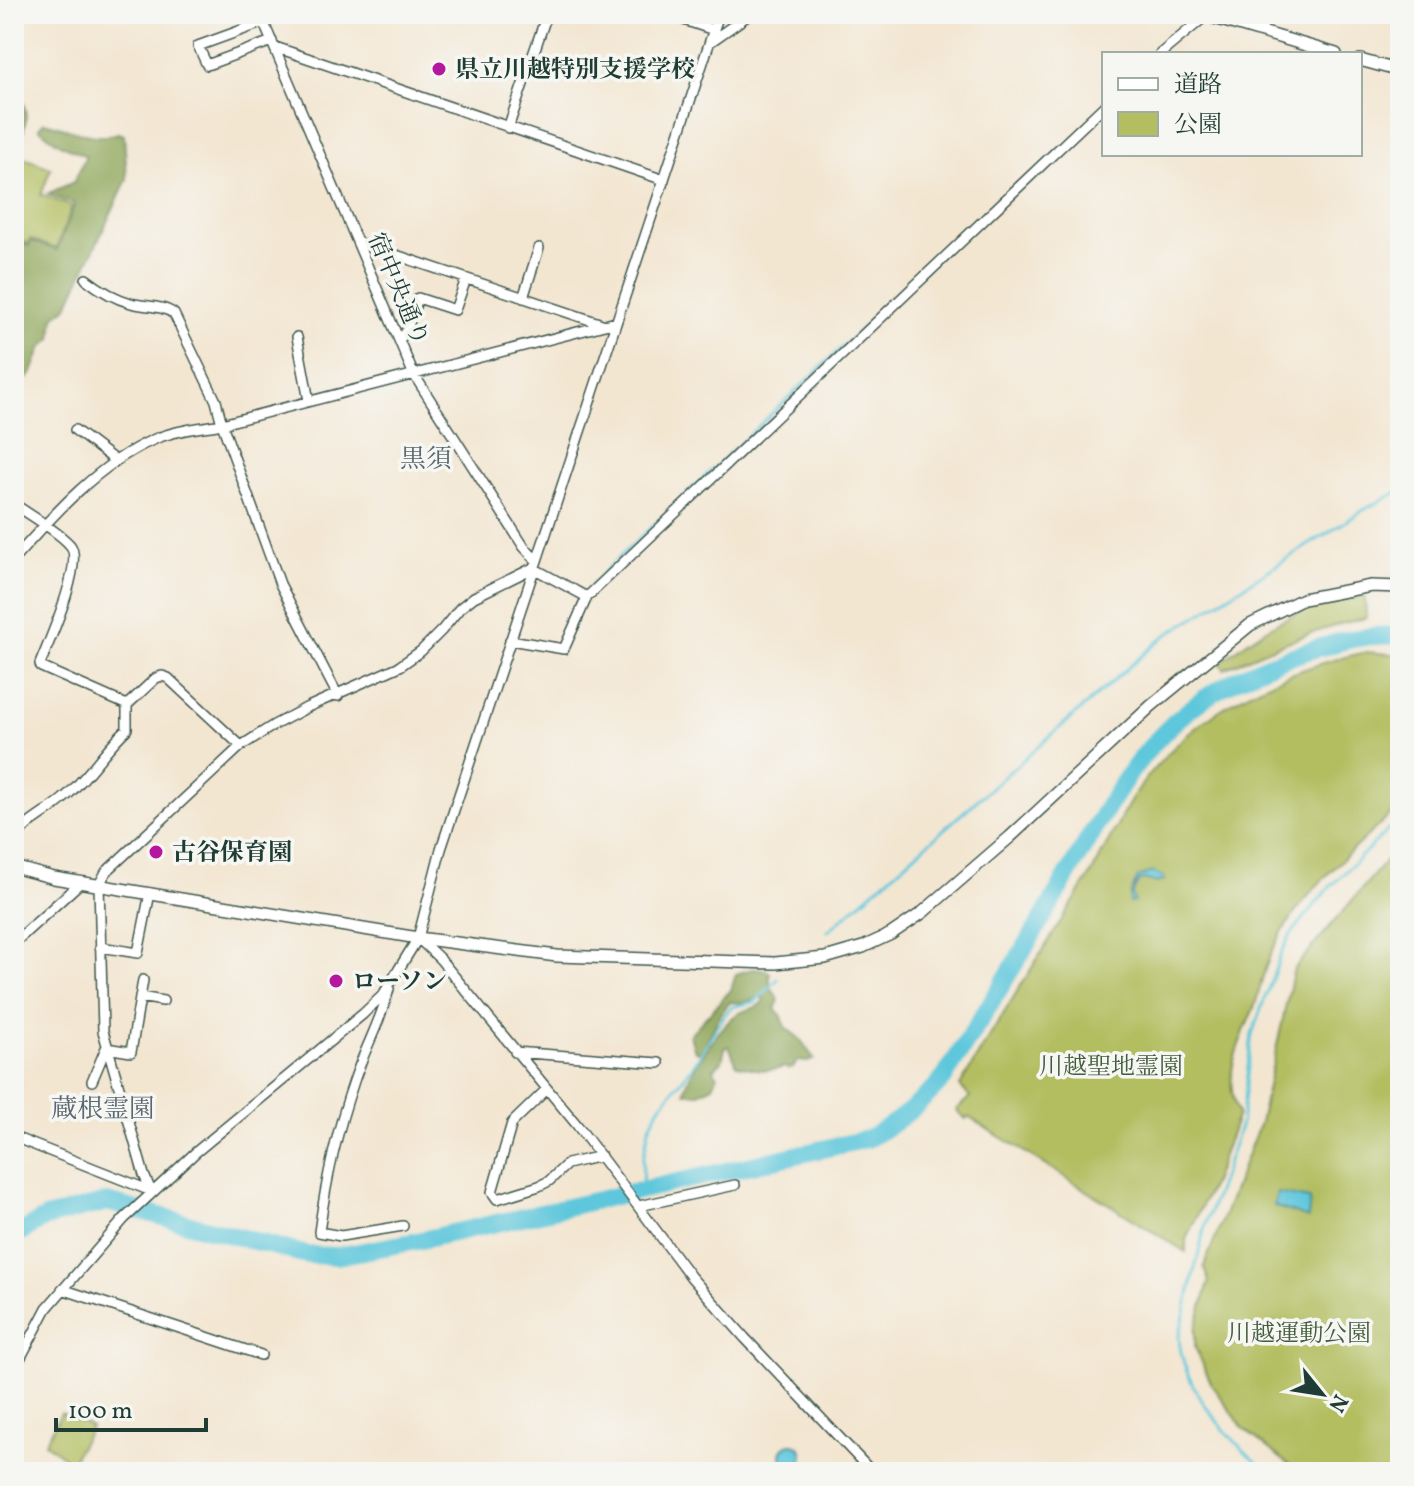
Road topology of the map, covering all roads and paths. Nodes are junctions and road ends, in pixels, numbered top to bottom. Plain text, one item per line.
1 (547, 14) edge
2 (666, 14) edge
3 (719, 14) edge
4 (750, 14) edge
5 (1205, 15) edge
6 (262, 18) edge
7 (714, 30) junction
8 (710, 42) junction
9 (274, 44) junction
10 (1162, 52) edge
11 (1329, 52) edge
12 (1362, 61) edge
13 (1400, 71) edge
14 (1102, 108) edge
15 (508, 128) junction
16 (664, 180) junction
17 (357, 242) junction
18 (539, 248) dead end
19 (86, 279) dead end
20 (466, 279) junction
21 (523, 298) junction
22 (616, 322) junction
23 (605, 325) junction
24 (297, 337) dead end
25 (399, 340) junction
26 (413, 373) junction
27 (309, 401) junction
28 (222, 424) junction
29 (75, 430) dead end
30 (116, 461) junction
31 (14, 504) edge
32 (44, 525) junction
33 (14, 559) edge
34 (535, 564) junction
35 (1400, 587) edge
36 (587, 597) junction
37 (510, 640) junction
38 (338, 696) junction
39 (127, 705) junction
40 (241, 746) junction
41 (14, 839) edge
42 (14, 867) edge
43 (81, 882) junction
44 (99, 885) junction
45 (150, 893) junction
46 (418, 938) junction
47 (14, 943) edge
48 (100, 947) junction
49 (143, 980) dead end
50 (390, 986) junction
51 (140, 997) junction
52 (163, 1001) dead end
53 (106, 1048) junction
54 (515, 1052) junction
55 (659, 1063) dead end
56 (92, 1081) dead end
57 (547, 1089) junction
58 (14, 1137) edge
59 (601, 1156) junction
60 (735, 1185) dead end
61 (151, 1191) junction
62 (638, 1204) junction
63 (403, 1226) dead end
64 (62, 1289) junction
65 (261, 1355) dead end
66 (14, 1370) edge
67 (872, 1472) edge

1 - 15 street
2 - 7 street
3 - 7 street
4 - 8 street
5 - 10 street
5 - 11 street
6 - 9 street, 宿中央通り
6 - 9 street
7 - 8 street
8 - 16 street
9 - 15 street
9 - 17 street, 宿中央通り
12 - 13 street
14 - 36 street
15 - 16 street
16 - 22 street
17 - 20 street
17 - 25 street, 宿中央通り
18 - 21 street
19 - 28 street
20 - 21 street
20 - 25 street
21 - 23 street
22 - 23 street
22 - 34 street
23 - 26 street
24 - 27 street
25 - 26 street, 宿中央通り
26 - 27 street
26 - 34 street, 宿中央通り
27 - 28 street
28 - 30 street
28 - 38 street
29 - 30 street
30 - 32 street
31 - 32 street
32 - 33 street
32 - 39 street
34 - 36 street
34 - 37 street
34 - 38 street
35 - 46 street
36 - 37 street
37 - 46 street
38 - 40 street
39 - 40 street
39 - 41 street
40 - 44 street
42 - 43 street
43 - 44 street
43 - 47 street
44 - 45 street
44 - 48 street
45 - 46 street
45 - 48 street
46 - 50 street
46 - 54 street
48 - 53 street
49 - 51 street
50 - 61 street
50 - 63 street
51 - 52 street
51 - 53 street
53 - 56 street
53 - 61 street
54 - 55 street
54 - 57 street
57 - 59 street
57 - 59 street
58 - 61 street
59 - 62 street
60 - 62 street
61 - 64 street
62 - 67 street
64 - 65 street
64 - 66 street

